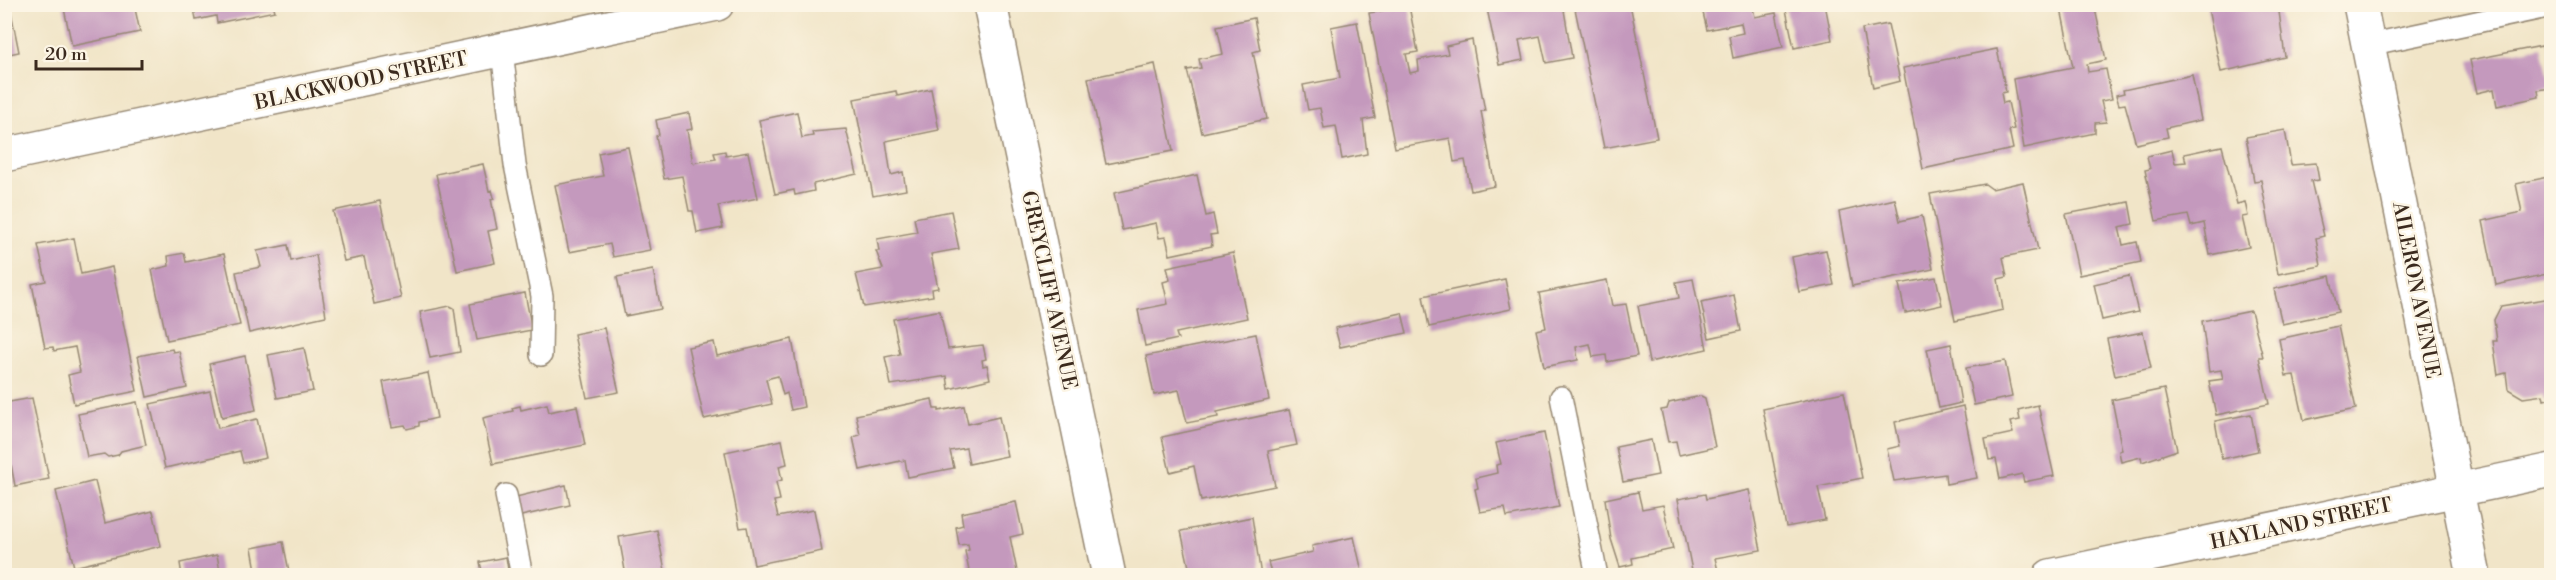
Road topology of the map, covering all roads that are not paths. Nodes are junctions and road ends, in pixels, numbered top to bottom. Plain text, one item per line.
1 (717, 4) edge
2 (990, 4) edge
3 (2360, 4) edge
4 (2552, 6) edge
5 (2368, 45) junction
6 (502, 50) junction
7 (4, 155) edge
8 (541, 355) dead end
9 (1561, 397) dead end
10 (2552, 470) edge
11 (2457, 491) junction
12 (506, 495) dead end
13 (522, 576) edge
14 (1109, 576) edge
15 (1597, 576) edge
16 (2050, 576) edge
17 (2474, 576) edge

1 - 6 street, BLACKWOOD STREET
2 - 14 street, GREYCLIFF AVENUE
3 - 5 street, AILERON AVENUE
4 - 5 lane
5 - 11 street, AILERON AVENUE
6 - 7 street, BLACKWOOD STREET
6 - 8 lane
9 - 15 lane
10 - 11 street, HAYLAND STREET
11 - 16 street, HAYLAND STREET
11 - 17 street, AILERON AVENUE
12 - 13 lane

